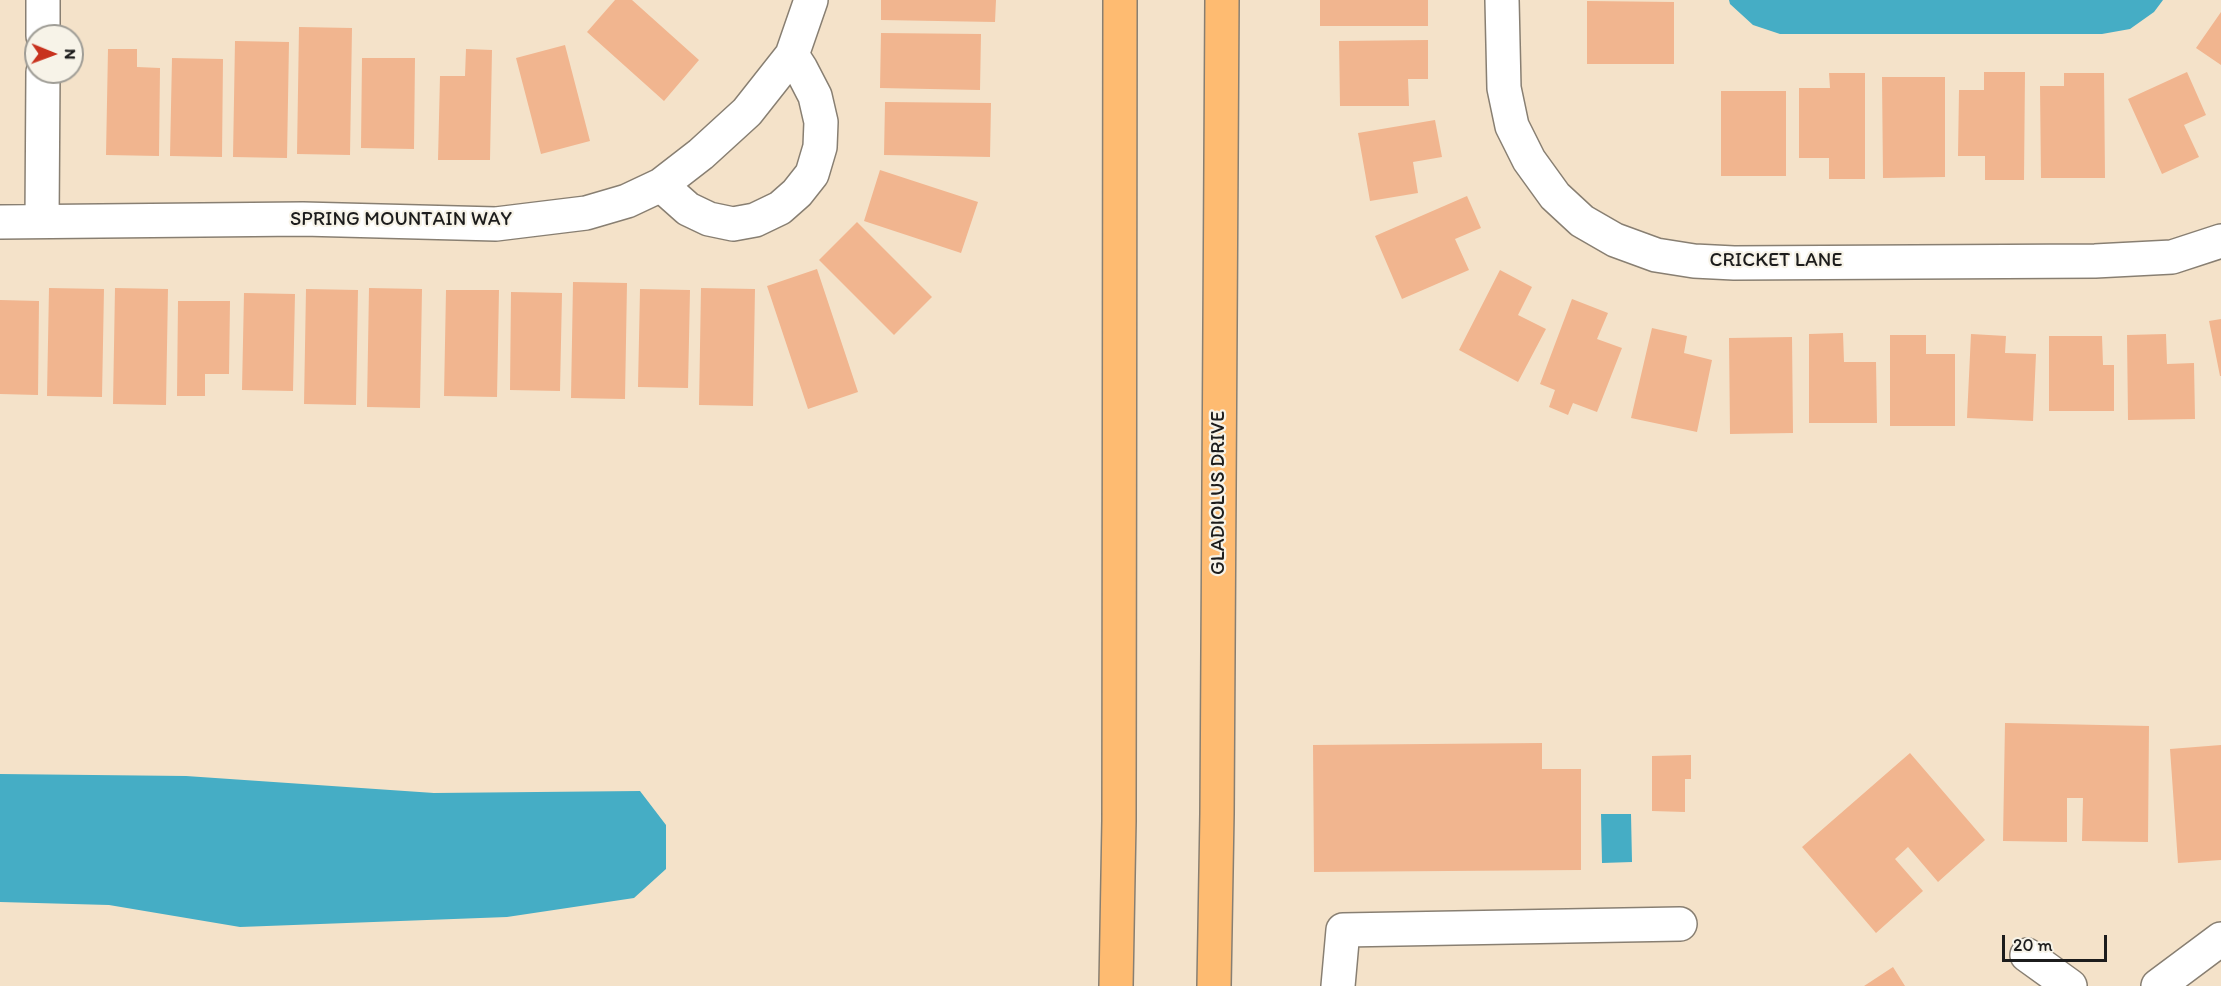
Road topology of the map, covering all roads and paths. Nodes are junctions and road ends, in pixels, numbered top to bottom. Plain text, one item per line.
1 (43, 0) edge
2 (811, 0) edge
3 (1120, 0) edge
4 (1222, 0) edge
5 (1503, 0) edge
6 (43, 24) edge
7 (792, 55) junction
8 (43, 84) edge
9 (661, 185) junction
10 (0, 222) edge
11 (42, 222) junction
12 (2221, 241) edge
13 (1680, 924) dead end
14 (2221, 939) edge
15 (2027, 955) dead end
16 (1116, 986) edge
17 (1214, 986) edge
18 (1338, 986) edge
19 (2070, 986) edge
20 (2158, 986) edge

1 - 6 street
2 - 7 street, SPRING MOUNTAIN WAY
3 - 16 main road
4 - 17 main road, GLADIOLUS DRIVE
5 - 12 street, CRICKET LANE
7 - 9 street, SPRING MOUNTAIN WAY
7 - 9 street
8 - 11 street
9 - 11 street, SPRING MOUNTAIN WAY
10 - 11 street, SPRING MOUNTAIN WAY
13 - 18 street
14 - 20 street
15 - 19 street

